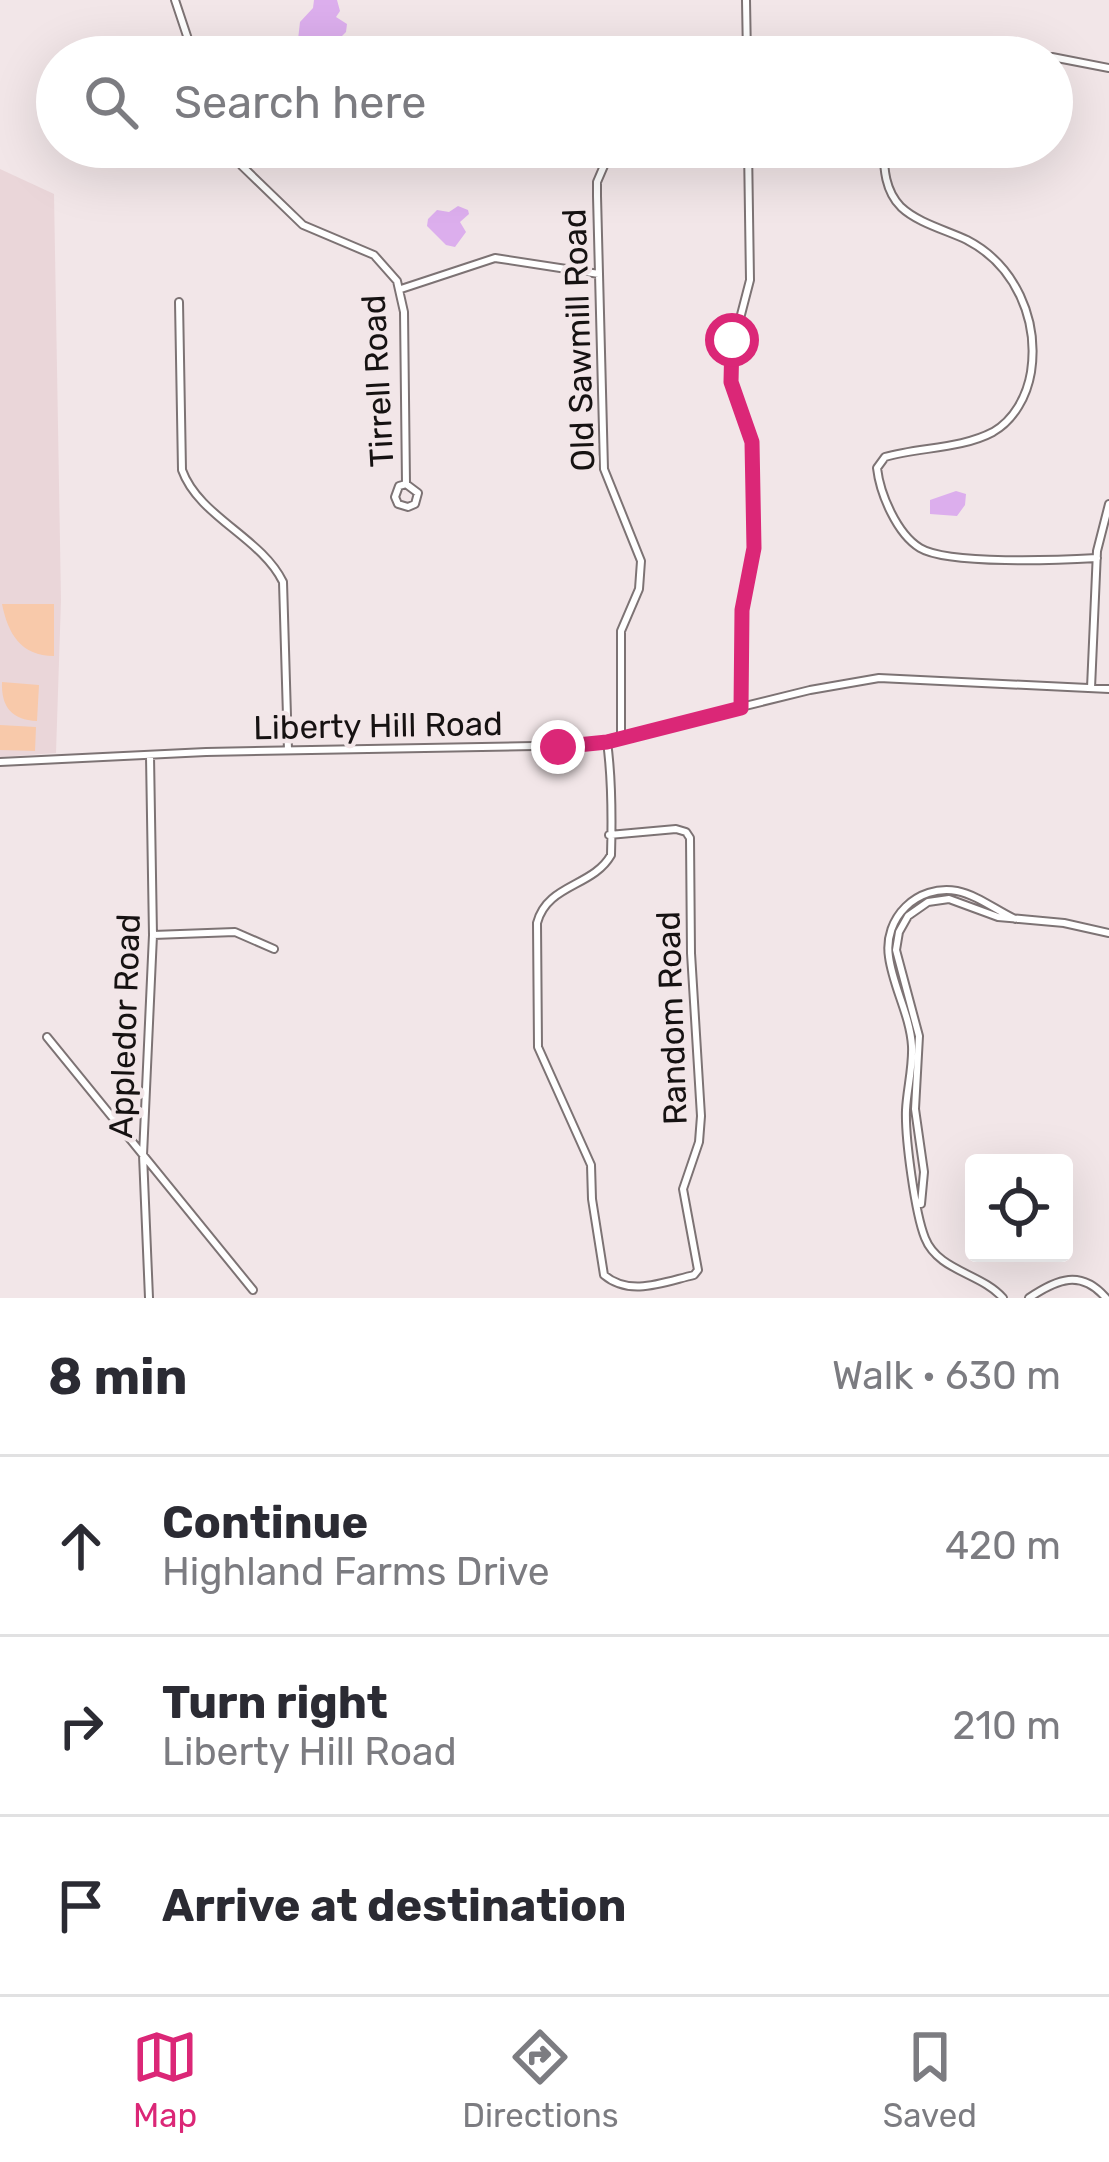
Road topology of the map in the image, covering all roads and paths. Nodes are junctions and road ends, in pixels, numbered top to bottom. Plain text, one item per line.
1 (175, 0) edge
2 (746, 0) edge
3 (187, 36) edge
4 (747, 36) edge
5 (1073, 61) edge
6 (1109, 68) edge
7 (244, 168) edge
8 (603, 168) edge
9 (748, 168) edge
10 (884, 168) edge
11 (599, 274) junction
12 (401, 289) junction
13 (179, 302) dead end
14 (406, 484) dead end
15 (1109, 504) edge
16 (1096, 558) junction
17 (1091, 688) junction
18 (1109, 689) edge
19 (741, 708) junction
20 (621, 739) junction
21 (607, 742) junction
22 (288, 750) junction
23 (150, 755) junction
24 (0, 762) edge
25 (609, 836) junction
26 (1109, 933) edge
27 (153, 935) junction
28 (274, 949) dead end
29 (46, 1037) dead end
30 (143, 1155) junction
31 (254, 1290) dead end
32 (149, 1298) edge
33 (1003, 1298) edge
34 (1029, 1298) edge
35 (1106, 1298) edge

1 - 3 street
2 - 4 street
5 - 6 street
7 - 12 street, Tirrell Road
8 - 11 street, Old Sawmill Road
9 - 19 street
10 - 16 street
11 - 12 street
11 - 20 street, Old Sawmill Road
12 - 14 street, Tirrell Road
13 - 22 street
15 - 16 street
16 - 17 street
17 - 18 street, Liberty Hill Road
17 - 19 street, Liberty Hill Road
19 - 20 street, Liberty Hill Road
20 - 21 street, Liberty Hill Road
21 - 22 street, Liberty Hill Road
21 - 25 street
22 - 23 street, Liberty Hill Road
23 - 24 street, Liberty Hill Road
23 - 27 street, Appledor Road
25 - 25 street, Random Road
26 - 33 street
27 - 28 street
27 - 30 street, Appledor Road
29 - 30 street
30 - 31 street
30 - 32 street, Appledor Road
34 - 35 street

